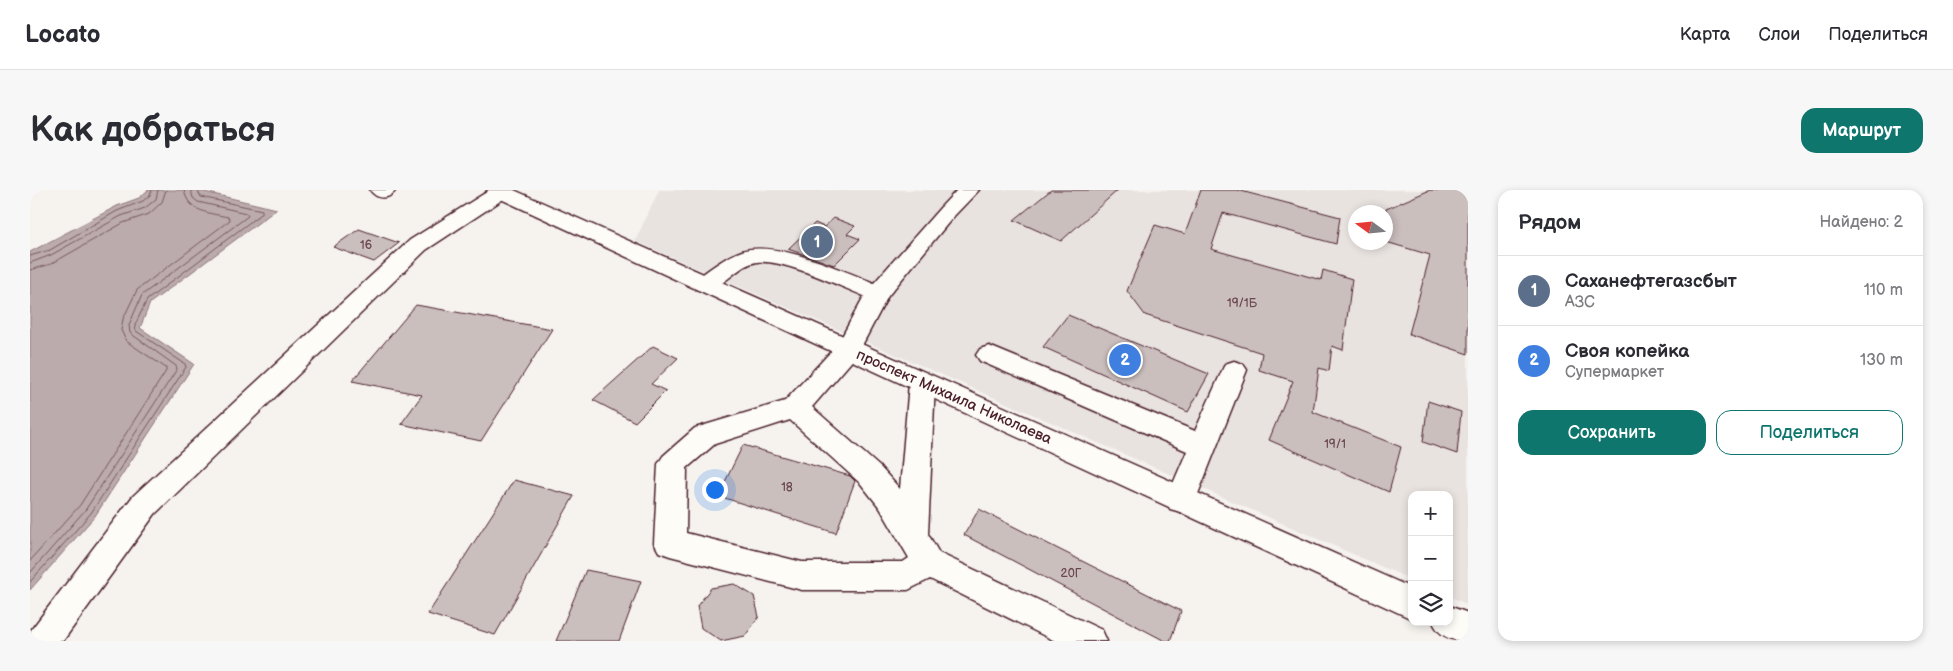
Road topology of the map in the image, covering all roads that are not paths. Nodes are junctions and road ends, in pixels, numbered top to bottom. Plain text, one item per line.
1 (380, 190) edge
2 (386, 190) edge
3 (969, 190) edge
4 (499, 191) edge
5 (704, 284) junction
6 (878, 293) junction
7 (848, 349) junction
8 (989, 355) dead end
9 (1234, 370) dead end
10 (922, 383) junction
11 (795, 408) junction
12 (1202, 446) junction
13 (1181, 500) junction
14 (920, 549) junction
15 (1408, 602) edge
16 (1453, 623) edge
17 (1468, 630) edge
18 (44, 641) edge
19 (1090, 641) edge

1 - 2 main road
3 - 6 main road
4 - 5 main road, проспект Михаила Николаева
4 - 18 main road
5 - 6 main road
5 - 7 main road, проспект Михаила Николаева
6 - 7 main road
7 - 10 main road, проспект Михаила Николаева
7 - 11 main road
8 - 12 main road
9 - 12 main road
10 - 13 main road, проспект Михаила Николаева
10 - 14 main road
11 - 14 main road
11 - 14 main road
12 - 13 main road
13 - 15 main road, проспект Михаила Николаева
14 - 19 main road
16 - 17 main road

